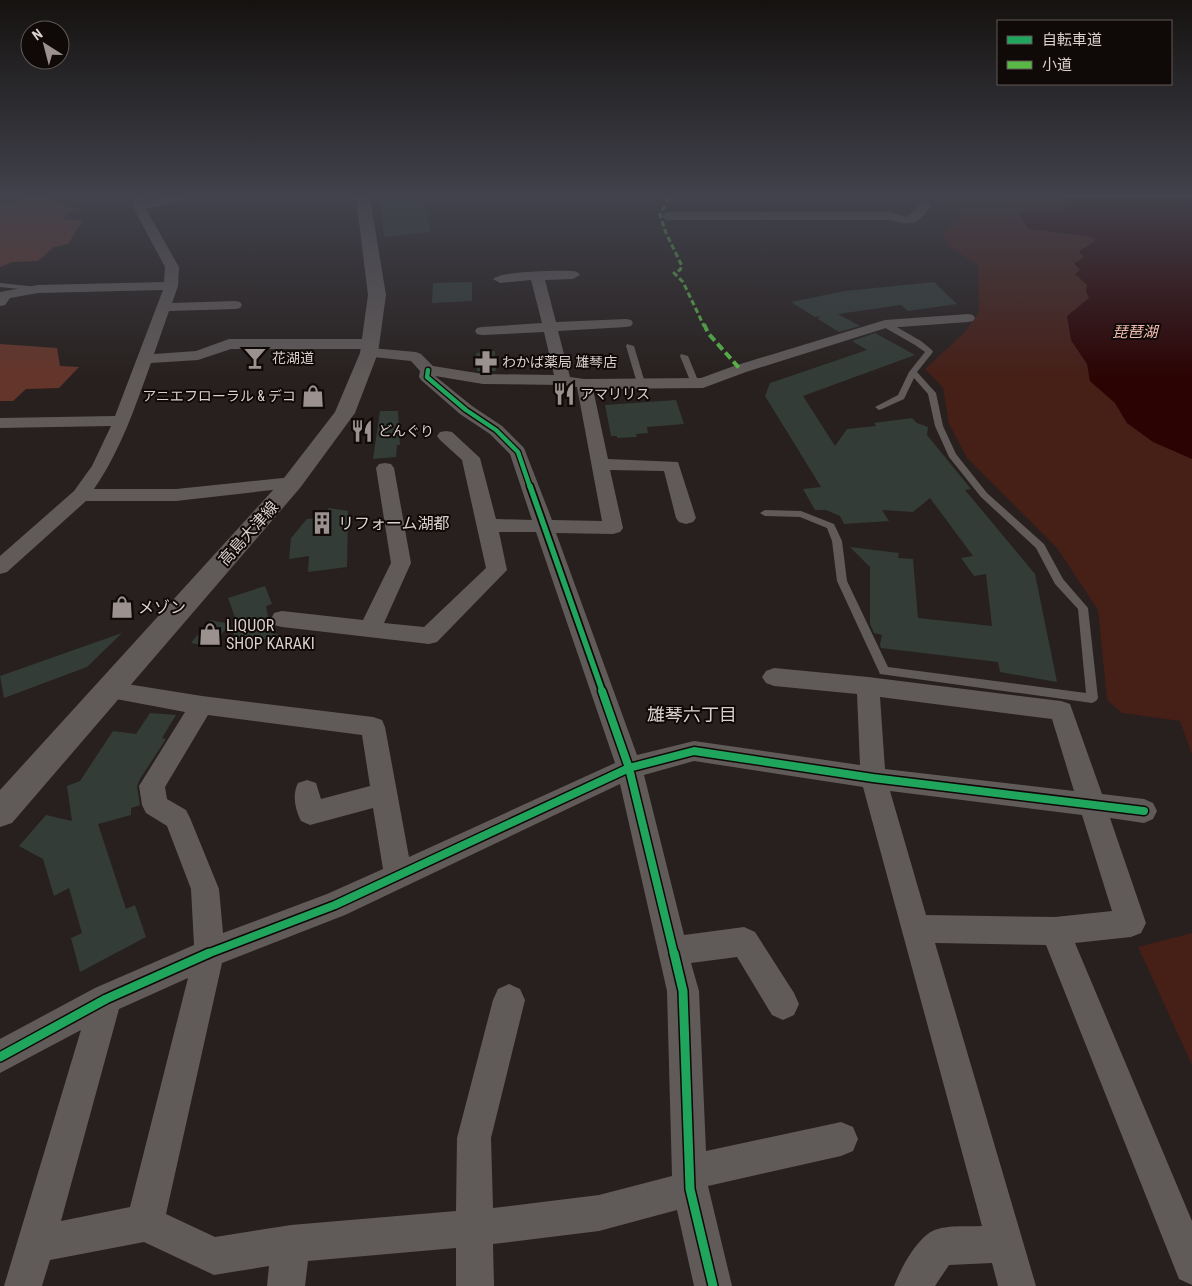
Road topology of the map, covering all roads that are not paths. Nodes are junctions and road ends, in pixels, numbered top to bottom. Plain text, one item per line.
1 (167, 258) edge
2 (371, 258) edge
3 (573, 275) dead end
4 (537, 276) junction
5 (500, 279) dead end
6 (0, 285) edge
7 (170, 286) junction
8 (38, 289) junction
9 (0, 302) edge
10 (235, 305) dead end
11 (164, 307) junction
12 (968, 318) dead end
13 (626, 323) dead end
14 (885, 324) junction
15 (548, 327) junction
16 (482, 331) dead end
17 (630, 346) dead end
18 (370, 348) junction
19 (684, 356) dead end
20 (145, 359) junction
21 (428, 370) junction
22 (913, 372) junction
23 (563, 380) junction
24 (584, 384) junction
25 (641, 384) junction
26 (695, 384) junction
27 (879, 407) dead end
28 (122, 421) junction
29 (0, 423) edge
30 (446, 436) dead end
31 (600, 464) junction
32 (385, 468) dead end
33 (292, 484) junction
34 (81, 495) junction
35 (765, 513) dead end
36 (686, 518) dead end
37 (488, 525) junction
38 (544, 527) junction
39 (0, 567) edge
40 (282, 619) dead end
41 (370, 629) junction
42 (774, 676) dead end
43 (868, 686) junction
44 (108, 690) junction
45 (202, 706) junction
46 (629, 768) junction
47 (873, 778) junction
48 (307, 791) dead end
49 (384, 794) junction
50 (1092, 805) junction
51 (1144, 811) dead end
52 (0, 813) edge
53 (398, 874) junction
54 (916, 929) junction
55 (1055, 931) junction
56 (672, 951) junction
57 (209, 952) junction
58 (106, 999) junction
59 (509, 1000) dead end
60 (783, 1004) dead end
61 (0, 1057) edge
62 (841, 1139) dead end
63 (690, 1180) junction
64 (145, 1223) junction
65 (476, 1228) junction
66 (36, 1244) junction
67 (291, 1244) junction
68 (1005, 1244) junction
69 (1192, 1266) edge
70 (22, 1286) edge
71 (286, 1286) edge
72 (475, 1286) edge
73 (713, 1286) edge
74 (913, 1286) edge
75 (1017, 1286) edge

1 - 7 street
2 - 18 main road, 高島大津線
3 - 4 street
4 - 5 street
4 - 15 street
6 - 8 lane
7 - 8 street
7 - 11 street
8 - 9 street
10 - 11 street
11 - 20 street
12 - 14 street
13 - 15 street
14 - 22 lane
14 - 26 street
15 - 16 street
15 - 23 street
17 - 25 lane
18 - 20 street
18 - 21 street
18 - 33 main road, 高島大津線
19 - 26 lane
20 - 28 street
21 - 23 street
21 - 38 street
22 - 27 lane
22 - 35 lane
23 - 24 street
24 - 25 street
24 - 31 street
25 - 26 street
28 - 29 street
28 - 34 street
30 - 37 street
31 - 36 street
31 - 38 street
32 - 41 street
33 - 34 street
33 - 44 main road, 高島大津線
34 - 39 street
37 - 38 street
37 - 41 street
38 - 46 street
40 - 41 street
42 - 43 street
43 - 47 street
43 - 50 street
44 - 45 street
44 - 52 main road, 高島大津線
45 - 49 street
45 - 57 street
46 - 47 street
46 - 53 street
46 - 56 street
47 - 50 street
47 - 54 street
48 - 49 street
49 - 53 street
50 - 51 street
50 - 55 street
53 - 57 street
54 - 55 street
54 - 68 street
55 - 69 street
56 - 60 street
56 - 63 street
57 - 58 street
57 - 64 street
58 - 61 street
58 - 66 street
59 - 65 street
62 - 63 street
63 - 65 street
63 - 73 street
64 - 66 street
64 - 67 street
65 - 67 street
65 - 72 street
66 - 70 street
67 - 71 street
68 - 74 street
68 - 75 street

